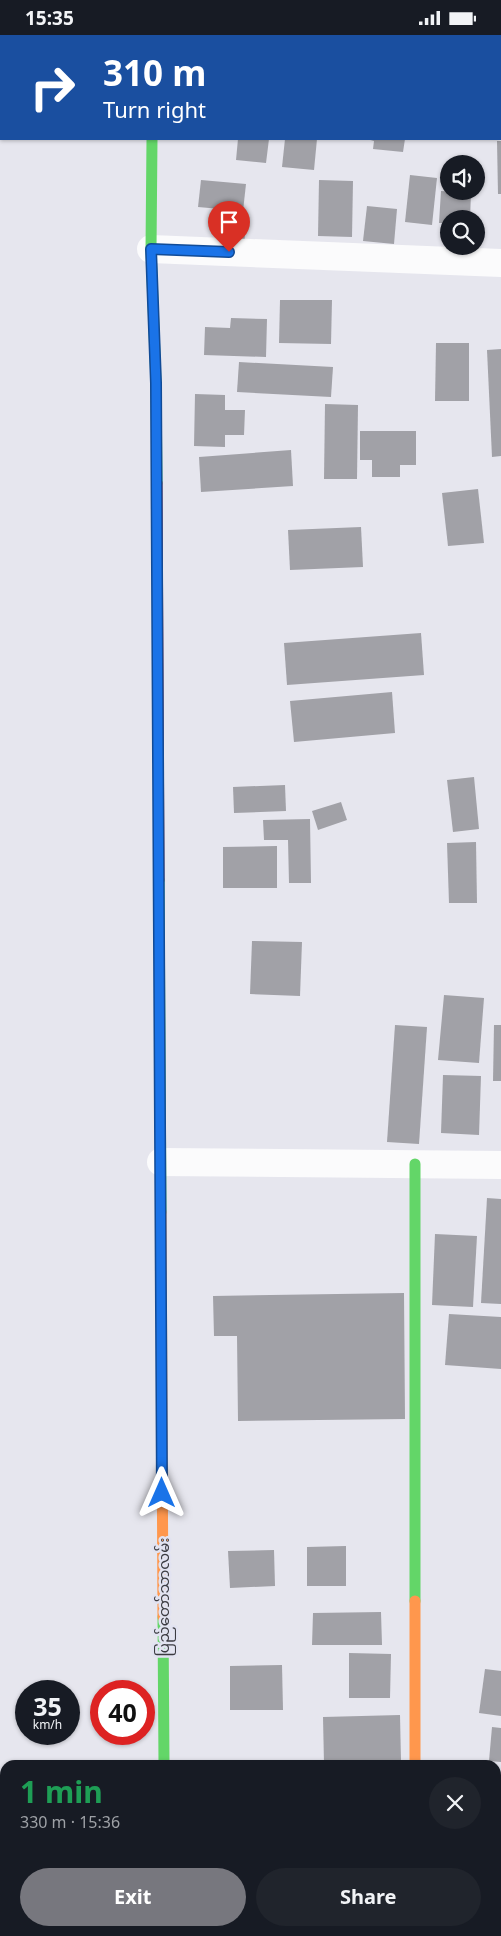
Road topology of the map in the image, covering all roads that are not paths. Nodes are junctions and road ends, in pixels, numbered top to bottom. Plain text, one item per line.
1 (152, 140) edge
2 (151, 249) junction
3 (501, 263) edge
4 (161, 1162) junction
5 (415, 1164) junction
6 (501, 1165) edge
7 (164, 1760) edge
8 (415, 1760) edge

1 - 2 street, ပြည်တော်သာလမ်း
2 - 3 street
2 - 4 street, ပြည်တော်သာလမ်း
4 - 5 street
4 - 7 street, ပြည်တော်သာလမ်း
5 - 6 street
5 - 8 street

